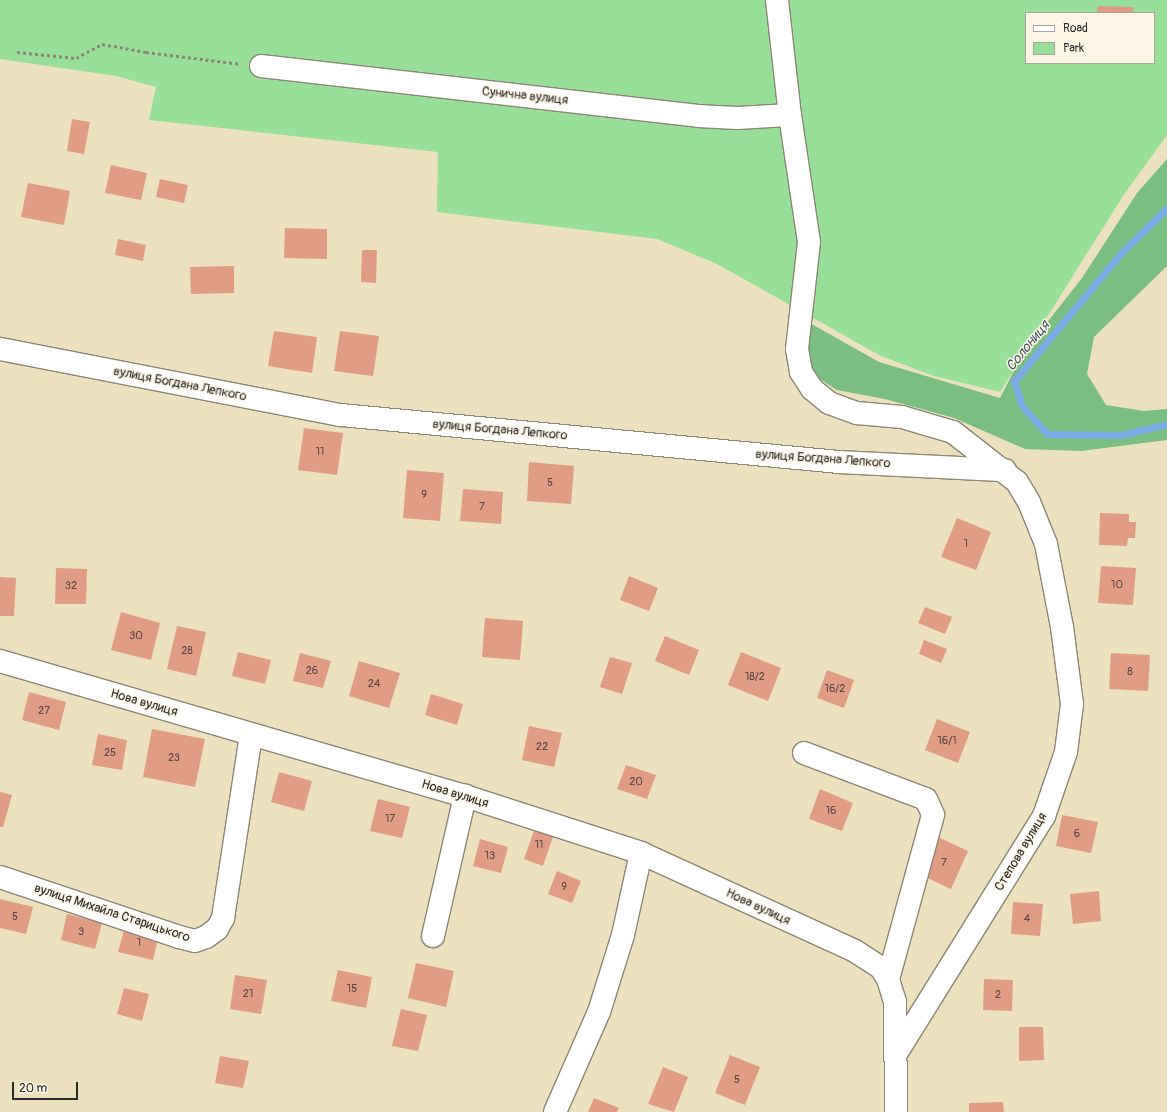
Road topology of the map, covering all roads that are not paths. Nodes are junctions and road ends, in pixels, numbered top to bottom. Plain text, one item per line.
1 (778, 0) edge
2 (261, 66) road end
3 (790, 115) junction
4 (0, 349) edge
5 (1005, 470) junction
6 (0, 661) edge
7 (251, 735) junction
8 (804, 753) dead end
9 (465, 796) junction
10 (641, 853) junction
11 (0, 877) edge
12 (433, 936) dead end
13 (888, 979) junction
14 (896, 1054) junction
15 (554, 1112) edge
16 (896, 1112) edge

1 - 3 street, Степова вулиця
2 - 3 street, Сунична вулиця
3 - 5 street, Степова вулиця
4 - 5 street, вулиця Богдана Лепкого
5 - 14 street, Степова вулиця
6 - 7 street, Нова вулиця
7 - 9 street, Нова вулиця
7 - 11 street, вулиця Михайла Старицького
8 - 13 street
9 - 10 street, Нова вулиця
9 - 12 street
10 - 13 street, Нова вулиця
10 - 15 street
13 - 14 street, Нова вулиця
14 - 16 street, Нова вулиця

